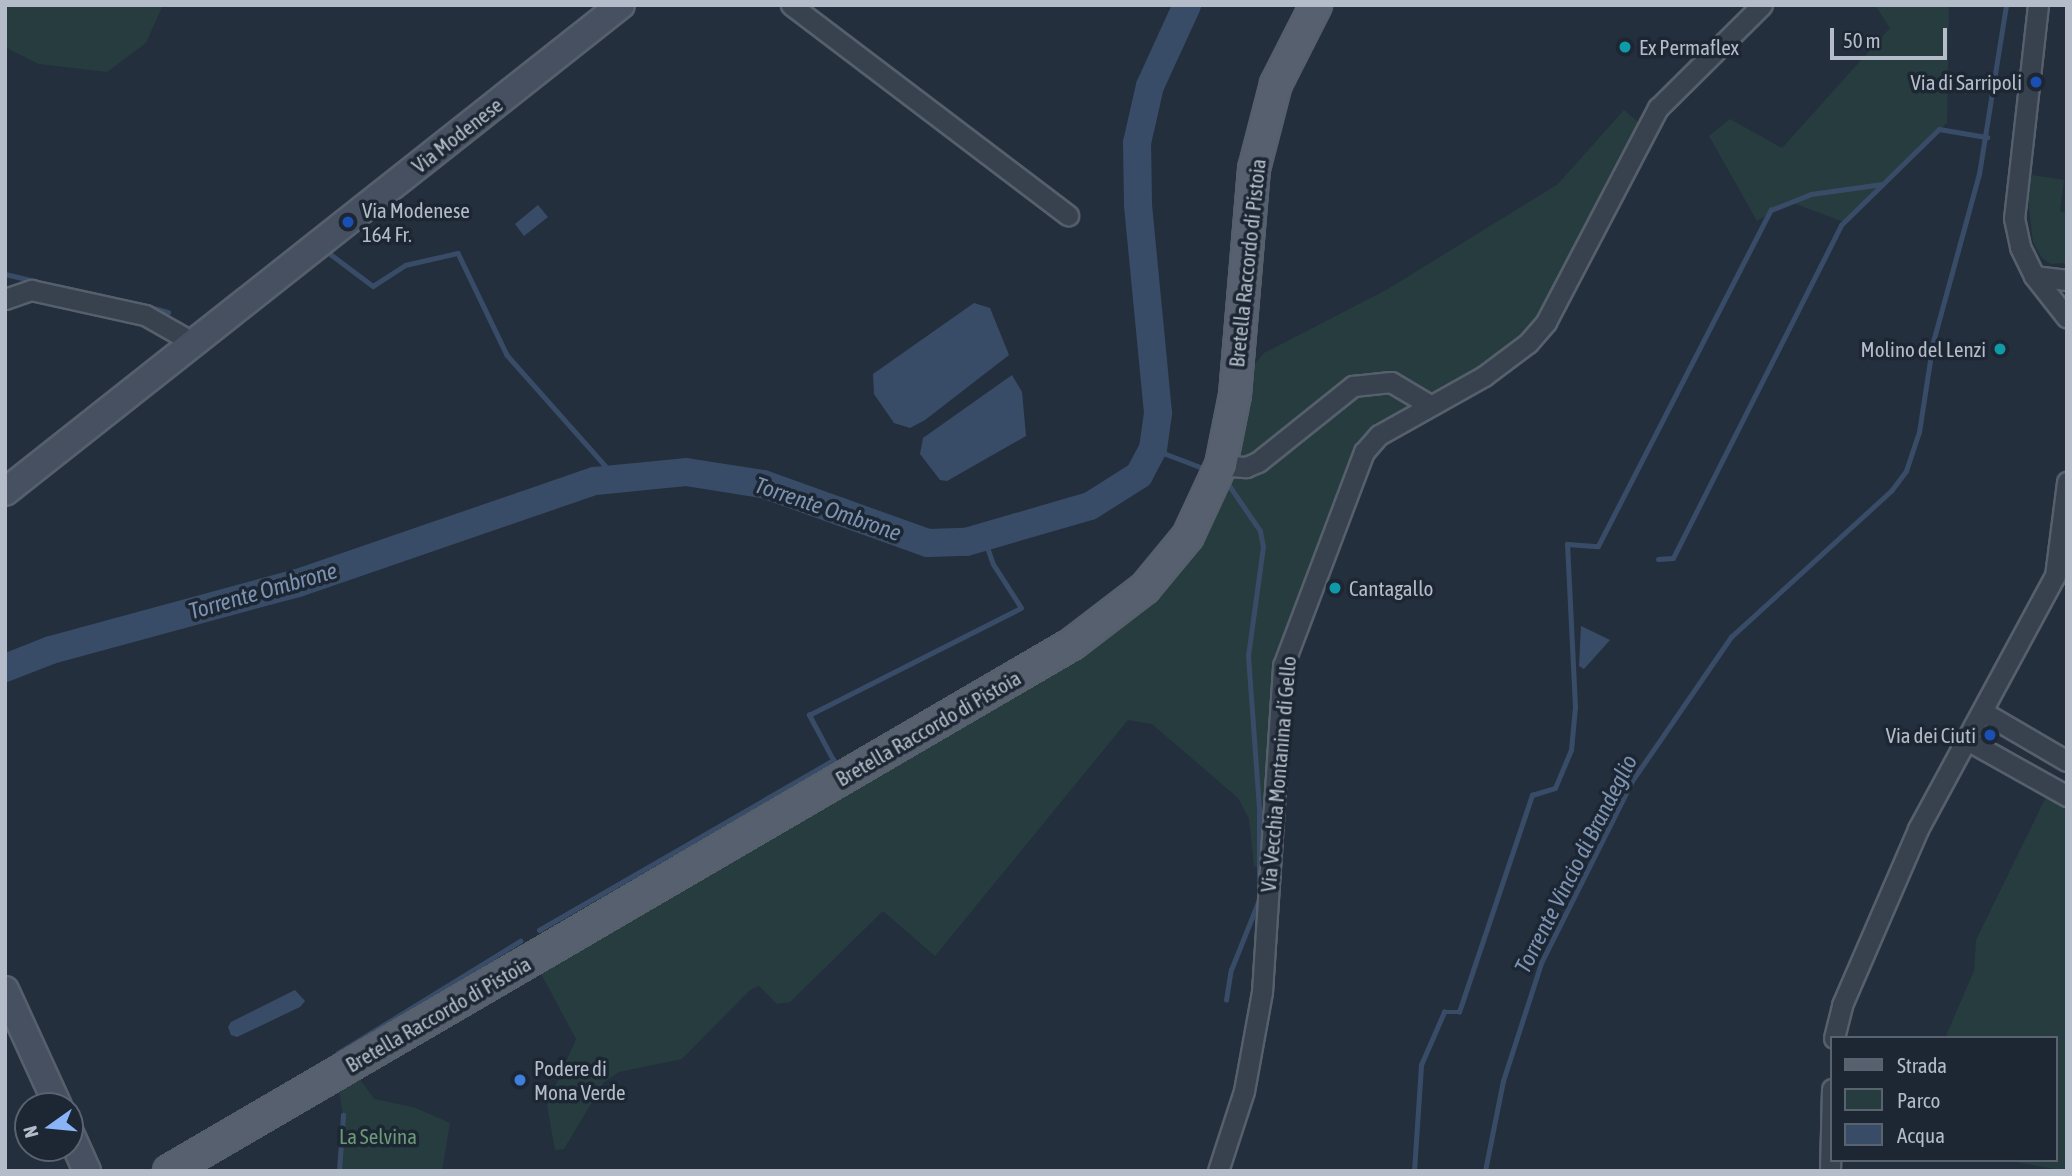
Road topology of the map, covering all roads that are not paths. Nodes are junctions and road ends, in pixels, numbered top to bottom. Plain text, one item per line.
1 (621, 5) edge
2 (791, 5) edge
3 (1316, 5) edge
4 (1762, 5) edge
5 (2038, 5) edge
6 (1068, 215) dead end
7 (2034, 276) junction
8 (2067, 280) edge
9 (5, 299) edge
10 (2067, 318) edge
11 (194, 343) junction
12 (1428, 404) junction
13 (1221, 465) junction
14 (2067, 482) edge
15 (5, 492) edge
16 (1983, 712) junction
17 (1967, 740) junction
18 (2067, 761) edge
19 (2067, 796) edge
20 (5, 990) edge
21 (1834, 1036) edge
22 (52, 1092) edge
23 (1830, 1144) edge
24 (169, 1171) edge
25 (1218, 1171) edge
26 (1829, 1171) edge

1 - 11 street, Via Modenese
2 - 6 street
3 - 13 main road, Bretella Raccordo di Pistoia
4 - 12 street, Via Vecchia Montanina di Gello
5 - 7 street
7 - 8 street
7 - 10 street
9 - 11 street
11 - 15 street, Via Modenese
12 - 13 street
12 - 25 street, Via Vecchia Montanina di Gello
13 - 24 main road, Bretella Raccordo di Pistoia
14 - 16 street
16 - 17 street
16 - 18 street
17 - 19 street
17 - 21 street
20 - 22 street
23 - 26 street

